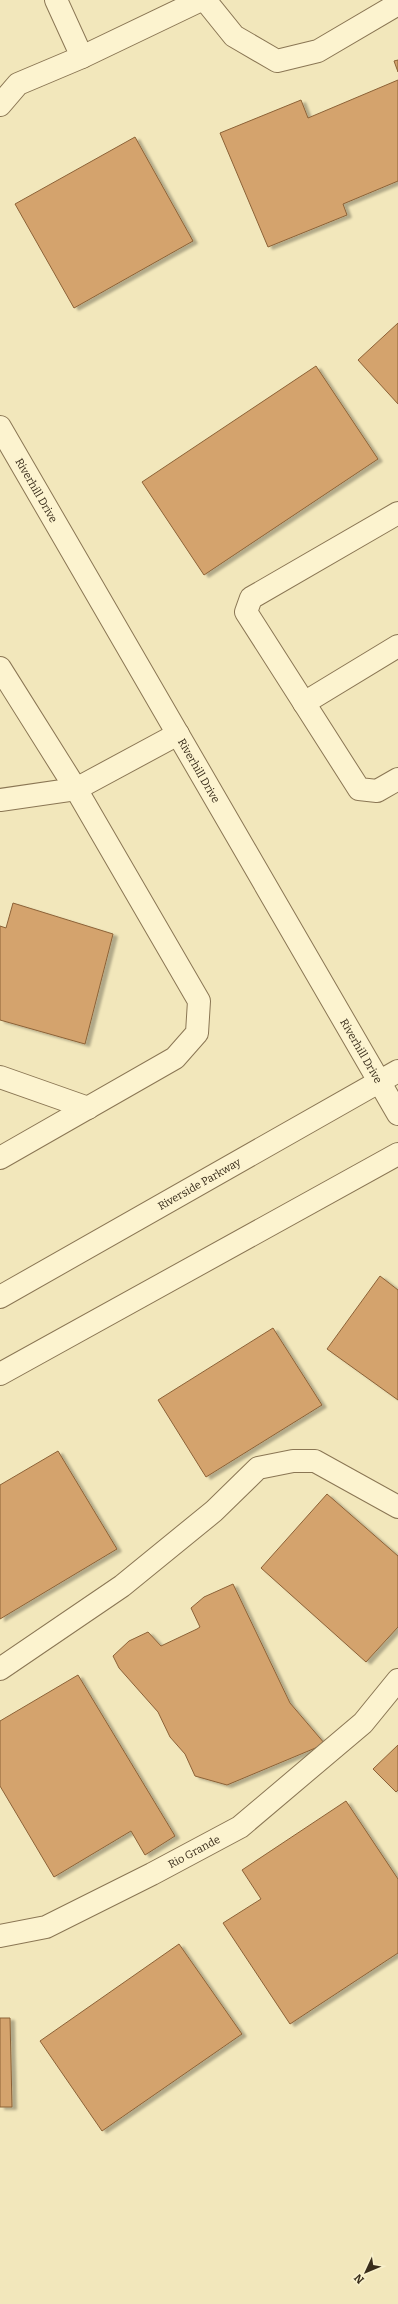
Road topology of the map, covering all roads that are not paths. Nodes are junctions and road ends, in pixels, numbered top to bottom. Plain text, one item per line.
1 (56, 0) edge
2 (201, 0) edge
3 (205, 0) edge
4 (398, 4) edge
5 (82, 57) junction
6 (0, 104) edge
7 (0, 427) edge
8 (398, 513) edge
9 (398, 646) edge
10 (0, 668) edge
11 (304, 703) junction
12 (178, 734) junction
13 (398, 779) edge
14 (76, 789) junction
15 (0, 800) edge
16 (389, 1076) edge
17 (0, 1077) edge
18 (88, 1108) junction
19 (398, 1114) edge
20 (398, 1154) edge
21 (0, 1158) edge
22 (0, 1297) edge
23 (0, 1374) edge
24 (398, 1507) edge
25 (0, 1669) edge
26 (398, 1680) edge
27 (0, 1936) edge

1 - 5 street
2 - 5 street
3 - 4 street
5 - 6 street
7 - 12 street, Riverhill Drive
8 - 11 street
9 - 11 street
10 - 14 street
11 - 13 street
12 - 14 street
12 - 16 street, Riverhill Drive
14 - 15 street
14 - 18 street
16 - 19 street, Riverhill Drive
16 - 22 street, Riverside Parkway
17 - 18 street
18 - 21 street
20 - 23 street
24 - 25 street
26 - 27 street, Rio Grande

